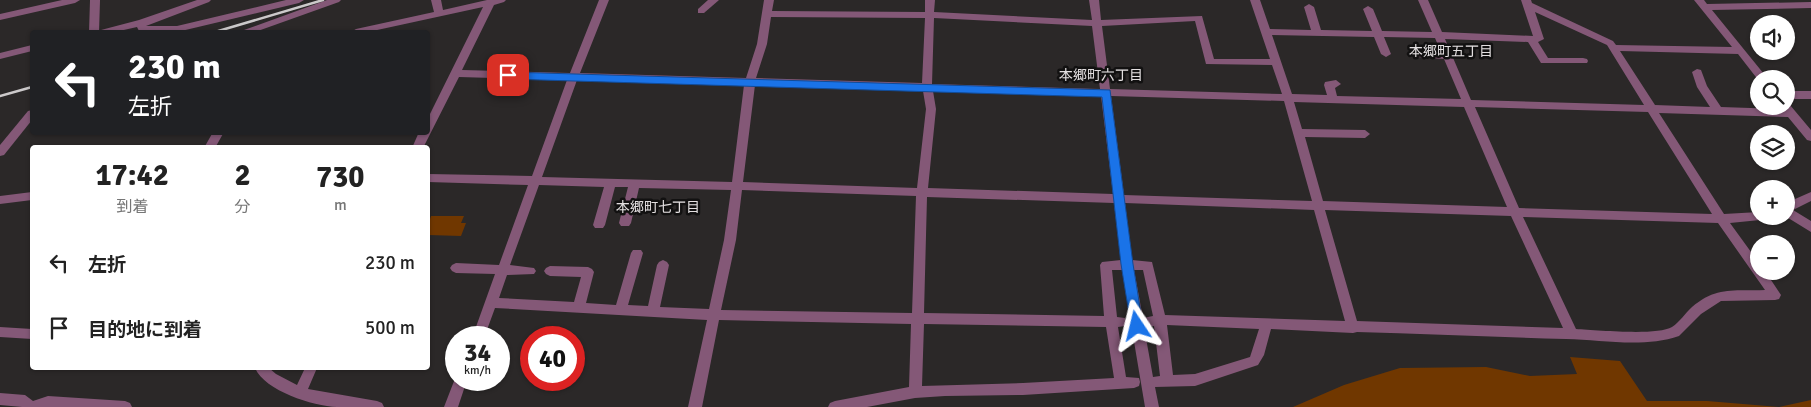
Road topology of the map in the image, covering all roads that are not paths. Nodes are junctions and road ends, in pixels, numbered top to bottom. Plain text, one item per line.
1 (75, 0) edge
2 (95, 0) edge
3 (206, 0) edge
4 (299, 0) edge
5 (336, 0) edge
6 (436, 0) edge
7 (501, 0) edge
8 (604, 0) edge
9 (714, 0) edge
10 (769, 0) edge
11 (930, 0) edge
12 (1094, 0) edge
13 (1255, 0) edge
14 (1423, 0) edge
15 (1527, 3) edge
16 (490, 4) junction
17 (1702, 4) edge
18 (1811, 5) edge
19 (1309, 8) dead end
20 (1368, 9) dead end
21 (701, 11) dead end
22 (767, 14) junction
23 (439, 15) junction
24 (928, 15) junction
25 (0, 17) edge
26 (141, 23) junction
27 (1098, 23) junction
28 (94, 30) edge
29 (112, 30) edge
30 (253, 30) edge
31 (366, 30) edge
32 (1266, 32) junction
33 (1317, 33) junction
34 (1378, 34) junction
35 (1438, 35) junction
36 (1531, 39) junction
37 (30, 48) edge
38 (1614, 48) junction
39 (1739, 51) junction
40 (1386, 54) dead end
41 (1418, 54) dead end
42 (0, 56) edge
43 (1448, 56) junction
44 (1583, 61) dead end
45 (1275, 62) junction
46 (1755, 70) edge
47 (1697, 72) dead end
48 (456, 73) junction
49 (573, 78) junction
50 (750, 81) junction
51 (1336, 84) dead end
52 (927, 87) junction
53 (1106, 93) junction
54 (1795, 95) edge
55 (1811, 95) edge
56 (1288, 97) junction
57 (1333, 99) junction
58 (1469, 104) junction
59 (1651, 109) junction
60 (1750, 110) edge
61 (1718, 111) junction
62 (1792, 115) edge
63 (30, 116) edge
64 (430, 124) edge
65 (1298, 133) junction
66 (1365, 134) dead end
67 (1811, 137) edge
68 (0, 152) edge
69 (430, 178) edge
70 (536, 180) junction
71 (611, 182) junction
72 (635, 183) junction
73 (737, 186) junction
74 (922, 192) junction
75 (30, 196) edge
76 (1811, 196) edge
77 (1120, 199) junction
78 (0, 200) edge
79 (1795, 205) edge
80 (1318, 206) junction
81 (1515, 212) junction
82 (1795, 216) edge
83 (1750, 217) edge
84 (1721, 219) junction
85 (625, 223) dead end
86 (599, 225) dead end
87 (1811, 227) edge
88 (637, 253) dead end
89 (1127, 264) junction
90 (663, 265) dead end
91 (456, 268) dead end
92 (503, 270) junction
93 (530, 271) dead end
94 (550, 271) dead end
95 (491, 303) junction
96 (578, 308) junction
97 (621, 310) junction
98 (653, 312) junction
99 (716, 315) junction
100 (919, 319) junction
101 (1160, 320) junction
102 (1116, 322) junction
103 (1146, 322) dead end
104 (1266, 325) junction
105 (482, 326) edge
106 (1353, 328) junction
107 (0, 332) edge
108 (30, 334) edge
109 (1572, 334) junction
110 (263, 370) edge
111 (309, 370) edge
112 (458, 391) edge
113 (915, 392) junction
114 (300, 393) junction
115 (0, 399) edge
116 (97, 406) edge
117 (31, 407) edge
118 (125, 407) edge
119 (377, 407) edge
120 (451, 407) edge
121 (695, 407) edge
122 (835, 407) edge
123 (1152, 407) edge

1 - 25 street
2 - 28 street
3 - 26 street
4 - 26 street
5 - 30 street
6 - 23 street
7 - 16 street
8 - 49 street
9 - 21 street
10 - 22 street
11 - 24 street
12 - 27 street
13 - 32 street
14 - 35 street
15 - 36 street
15 - 38 street
16 - 23 street
16 - 48 street
17 - 18 street
17 - 39 street
19 - 33 street
20 - 34 street
22 - 24 street
22 - 50 street
23 - 31 street
24 - 27 street
24 - 52 street
26 - 29 street
27 - 45 street
27 - 53 street
32 - 33 street
32 - 45 street
33 - 34 street
34 - 35 street
34 - 40 street
35 - 36 street
35 - 43 street
36 - 44 street
37 - 42 street
38 - 39 street
38 - 59 street
39 - 46 street
41 - 43 street
43 - 58 street
45 - 56 street
47 - 61 street
48 - 49 street
48 - 64 street
49 - 50 street
49 - 70 street
50 - 52 street
50 - 73 street
51 - 57 street
52 - 53 street
52 - 74 street
53 - 56 street
53 - 77 street
54 - 55 street
56 - 57 street
56 - 65 street
57 - 58 street
58 - 59 street
58 - 81 street
59 - 61 street
59 - 84 street
60 - 61 street
62 - 67 street
63 - 68 street
65 - 66 street
65 - 80 street
69 - 70 street
70 - 71 street
70 - 92 street
71 - 72 street
71 - 86 street
72 - 73 street
72 - 85 street
73 - 74 street
73 - 99 street
74 - 77 street
74 - 100 street
75 - 78 street
76 - 79 street
77 - 80 street
77 - 89 street
80 - 81 street
80 - 106 street
81 - 84 street
81 - 109 street
82 - 87 street
83 - 84 street
84 - 109 street
88 - 97 street
89 - 101 street
89 - 102 street
89 - 123 street
90 - 98 street
91 - 92 street
92 - 93 street
92 - 95 street
94 - 96 street
95 - 96 street
95 - 105 street
96 - 97 street
97 - 98 street
98 - 99 street
99 - 100 street
99 - 121 street
100 - 102 street
100 - 113 street
101 - 103 street
101 - 104 street
101 - 104 street
102 - 113 street
104 - 106 street
106 - 109 street
107 - 108 street
110 - 114 street
111 - 114 street
112 - 120 street
113 - 122 street
114 - 119 street
115 - 117 street
116 - 117 street
116 - 118 street

